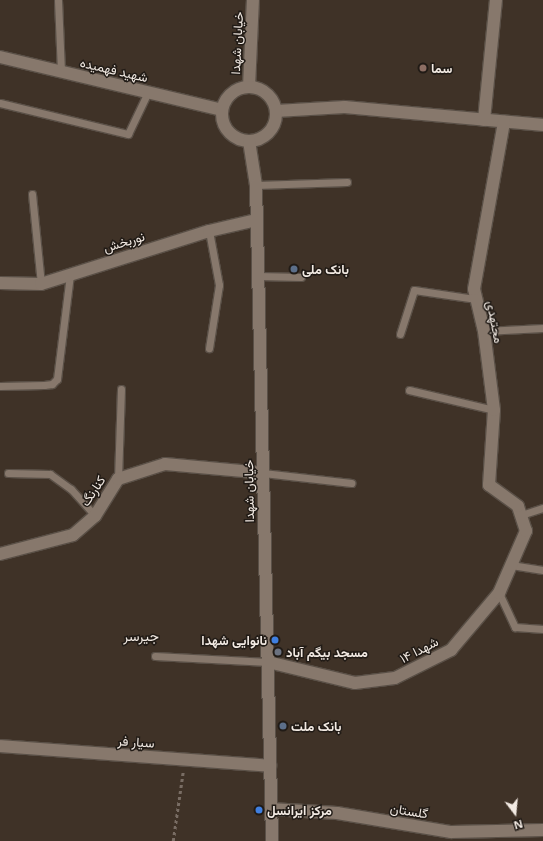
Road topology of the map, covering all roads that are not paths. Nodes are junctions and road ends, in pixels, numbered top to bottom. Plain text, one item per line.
1 (58, 0) edge
2 (253, 0) edge
3 (496, 0) edge
4 (0, 57) edge
5 (61, 71) junction
6 (249, 87) junction
7 (148, 92) junction
8 (0, 103) edge
9 (222, 110) junction
10 (276, 111) junction
11 (484, 120) junction
12 (504, 122) junction
13 (543, 125) edge
14 (249, 141) junction
15 (347, 182) dead end
16 (256, 185) junction
17 (32, 194) dead end
18 (256, 220) junction
19 (209, 231) junction
20 (70, 274) junction
21 (258, 276) junction
22 (301, 277) dead end
23 (0, 283) edge
24 (41, 284) junction
25 (476, 299) junction
26 (543, 328) edge
27 (484, 332) junction
28 (400, 334) dead end
29 (209, 348) dead end
30 (0, 386) edge
31 (121, 389) dead end
32 (409, 390) dead end
33 (494, 410) junction
34 (8, 472) dead end
35 (263, 473) junction
36 (118, 479) junction
37 (351, 483) dead end
38 (543, 508) edge
39 (521, 515) junction
40 (94, 516) junction
41 (0, 554) edge
42 (511, 566) junction
43 (543, 570) edge
44 (499, 593) junction
45 (543, 629) edge
46 (155, 656) dead end
47 (268, 662) junction
48 (0, 746) edge
49 (270, 766) junction
50 (271, 810) junction
51 (543, 830) edge
52 (511, 836) edge
53 (272, 841) edge

1 - 5 lane
2 - 6 street, خیابان شهدا
3 - 11 street
4 - 5 street, شهید فهمیده
5 - 7 street, شهید فهمیده
6 - 9 street
6 - 10 street
7 - 8 lane
7 - 9 street, شهید فهمیده
9 - 14 street
10 - 11 street
10 - 14 street
11 - 12 street
12 - 13 street
12 - 25 street, مجتهدی
14 - 16 street, خیابان شهدا
15 - 16 lane
16 - 18 street, خیابان شهدا
17 - 24 lane
18 - 19 street, نوربخش
18 - 21 street, خیابان شهدا
19 - 20 street, نوربخش
19 - 29 lane
20 - 24 street, نوربخش
20 - 30 lane
21 - 22 lane
21 - 35 street, خیابان شهدا
23 - 24 street, نوربخش
25 - 27 street, مجتهدی
25 - 28 lane
26 - 27 lane
27 - 33 street, مجتهدی
31 - 36 lane
32 - 33 lane
33 - 39 street, مجتهدی
34 - 40 lane
35 - 36 street, کنارنگ
35 - 37 lane
35 - 47 street, خیابان شهدا
36 - 40 street, کنارنگ
38 - 39 lane
39 - 42 street, شهدا ۱۴
40 - 41 street, کنارنگ
42 - 43 lane
42 - 44 street, شهدا ۱۴
44 - 45 lane
44 - 47 street, شهدا ۱۴
46 - 47 lane
47 - 49 street, خیابان شهدا
48 - 49 street, سیار فر
49 - 50 street, خیابان شهدا
50 - 52 street, گلستان
50 - 53 street, خیابان شهدا
51 - 52 street, گلستان

